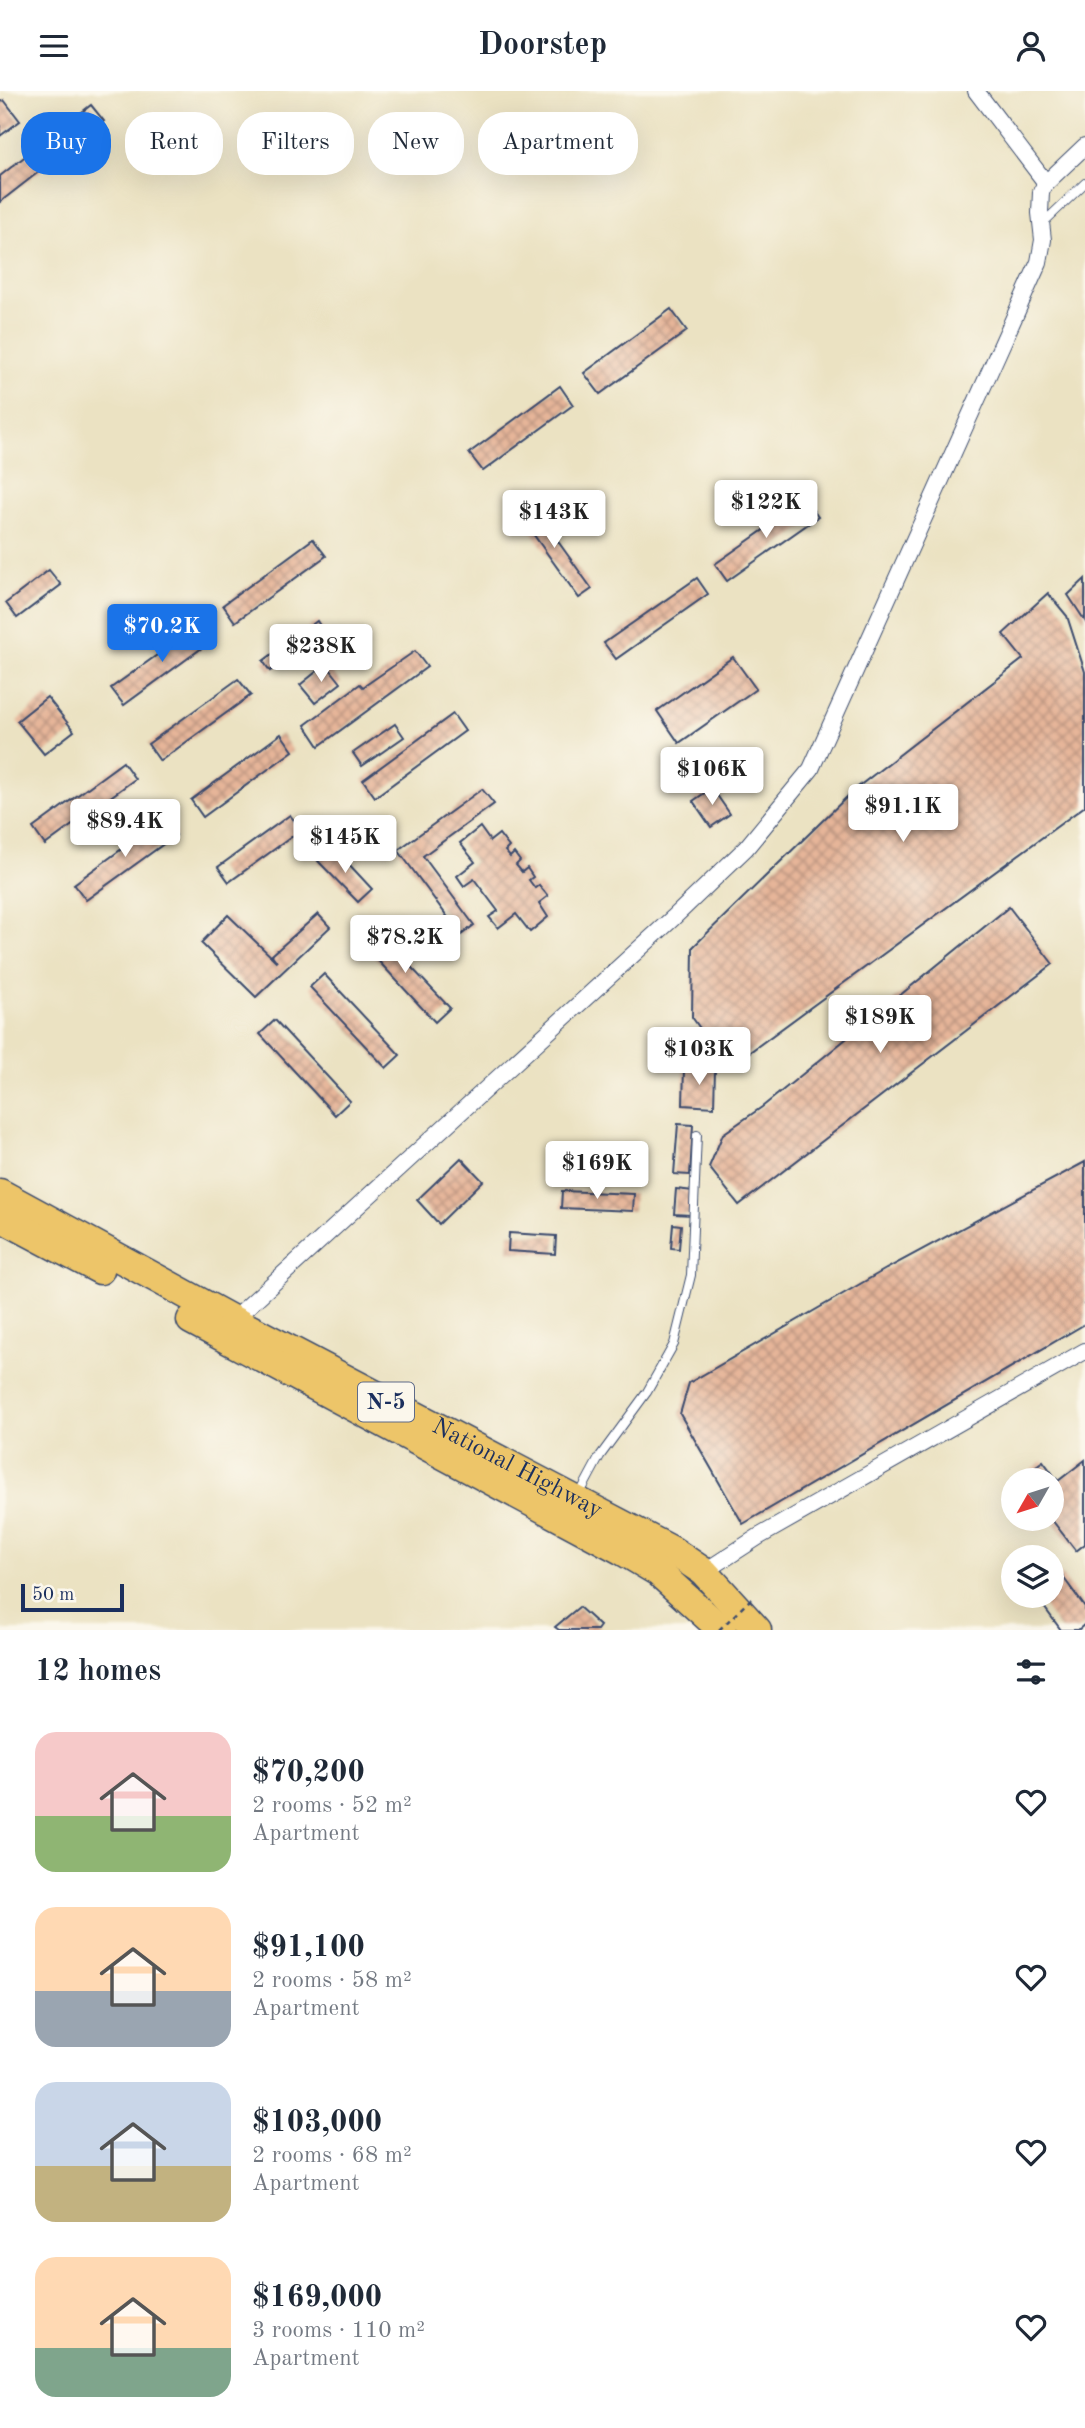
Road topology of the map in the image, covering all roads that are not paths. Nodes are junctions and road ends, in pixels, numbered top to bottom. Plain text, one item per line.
1 (976, 91) edge
2 (1085, 146) edge
3 (1046, 183) junction
4 (1085, 183) edge
5 (1077, 190) junction
6 (1085, 199) edge
7 (1041, 226) junction
8 (697, 1135) dead end
9 (0, 1193) edge
10 (0, 1217) edge
11 (233, 1320) junction
12 (1085, 1351) edge
13 (575, 1503) junction
14 (704, 1572) junction
15 (720, 1630) edge
16 (757, 1630) edge

1 - 3 street
2 - 3 street
3 - 7 street
4 - 5 lane
5 - 6 lane
5 - 7 lane
7 - 11 street
8 - 13 lane
9 - 11 highway, National Highway / N-5
10 - 15 highway, National Highway / N-5
11 - 13 highway, National Highway / N-5
12 - 14 street
13 - 14 highway, National Highway / N-5
14 - 16 highway, National Highway / N-5

